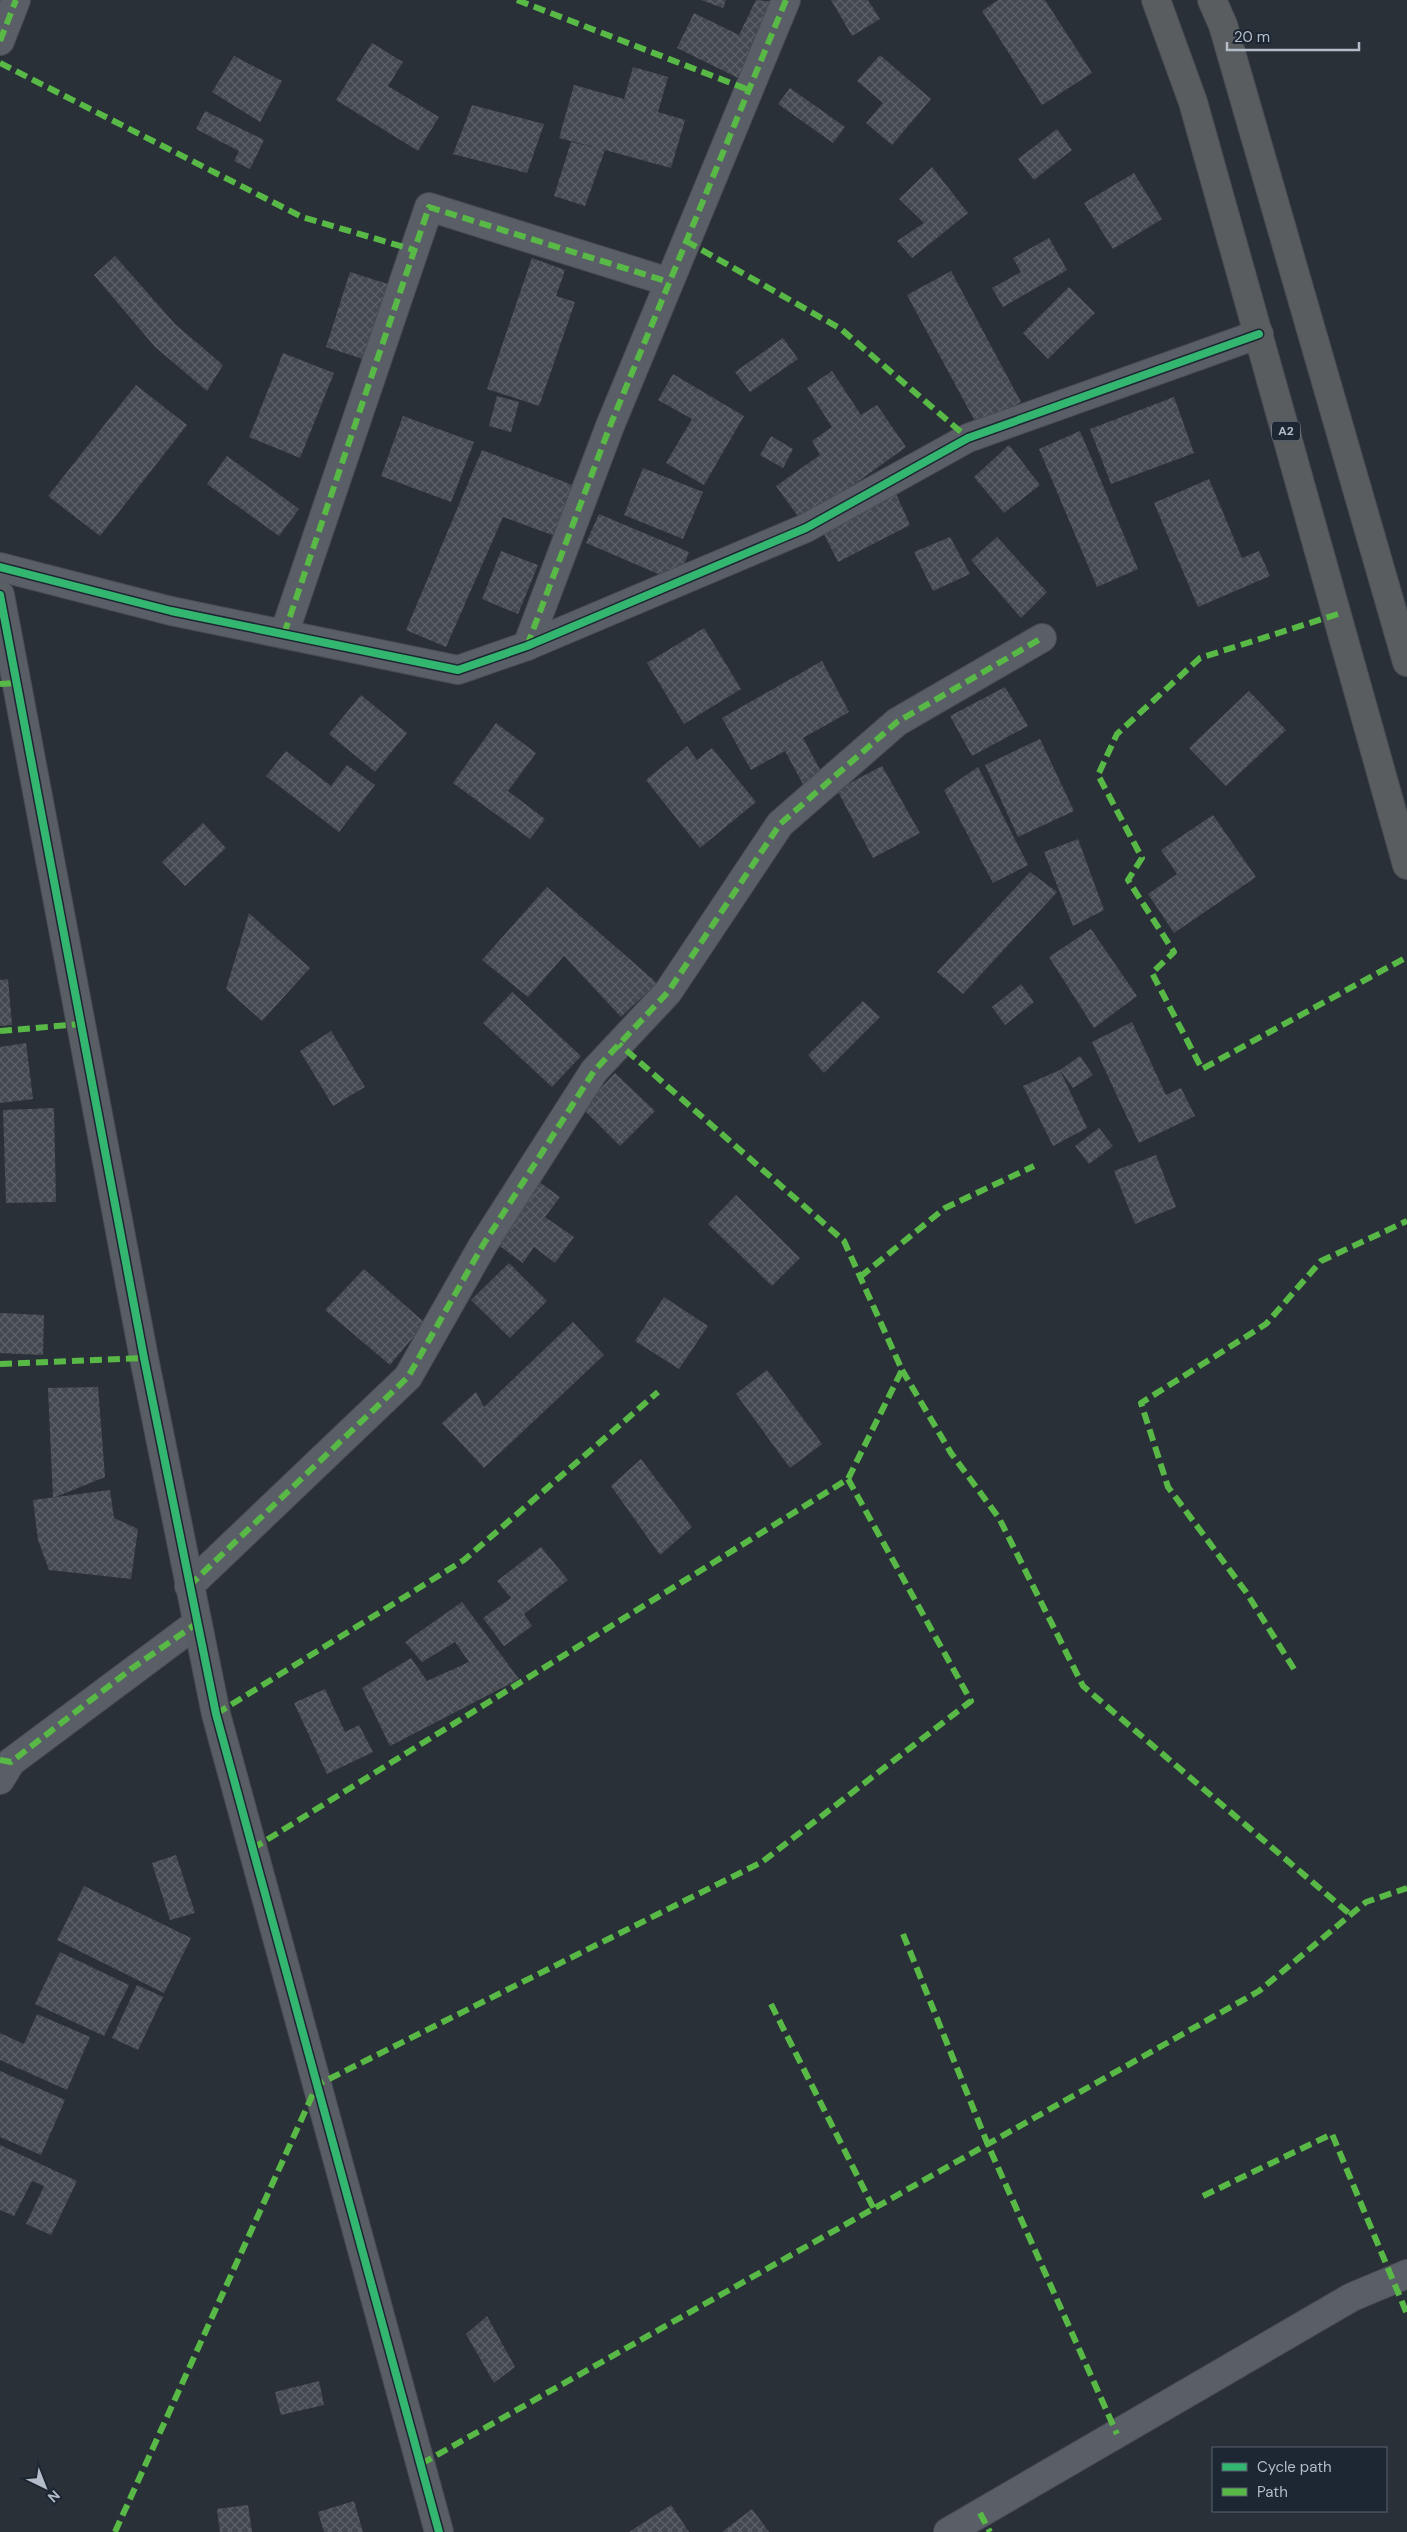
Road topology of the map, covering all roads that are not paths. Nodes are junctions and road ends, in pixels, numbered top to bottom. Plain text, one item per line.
1 (16, 0) edge
2 (786, 0) edge
3 (1156, 0) edge
4 (1212, 0) edge
5 (0, 42) edge
6 (670, 282) junction
7 (1259, 334) junction
8 (0, 567) edge
9 (0, 595) edge
10 (284, 634) junction
11 (1042, 638) dead end
12 (527, 646) junction
13 (1407, 662) edge
14 (1407, 865) edge
15 (189, 1586) junction
16 (196, 1624) junction
17 (0, 1780) edge
18 (1407, 2274) edge
19 (439, 2532) edge
20 (948, 2532) edge

1 - 5 street
2 - 6 street
3 - 7 highway, A2
4 - 13 highway
6 - 10 street
6 - 12 street
7 - 12 street
7 - 14 highway, A2
8 - 10 street
9 - 15 street
10 - 12 street
11 - 15 street
15 - 16 street
16 - 17 street
16 - 19 street
18 - 20 street

